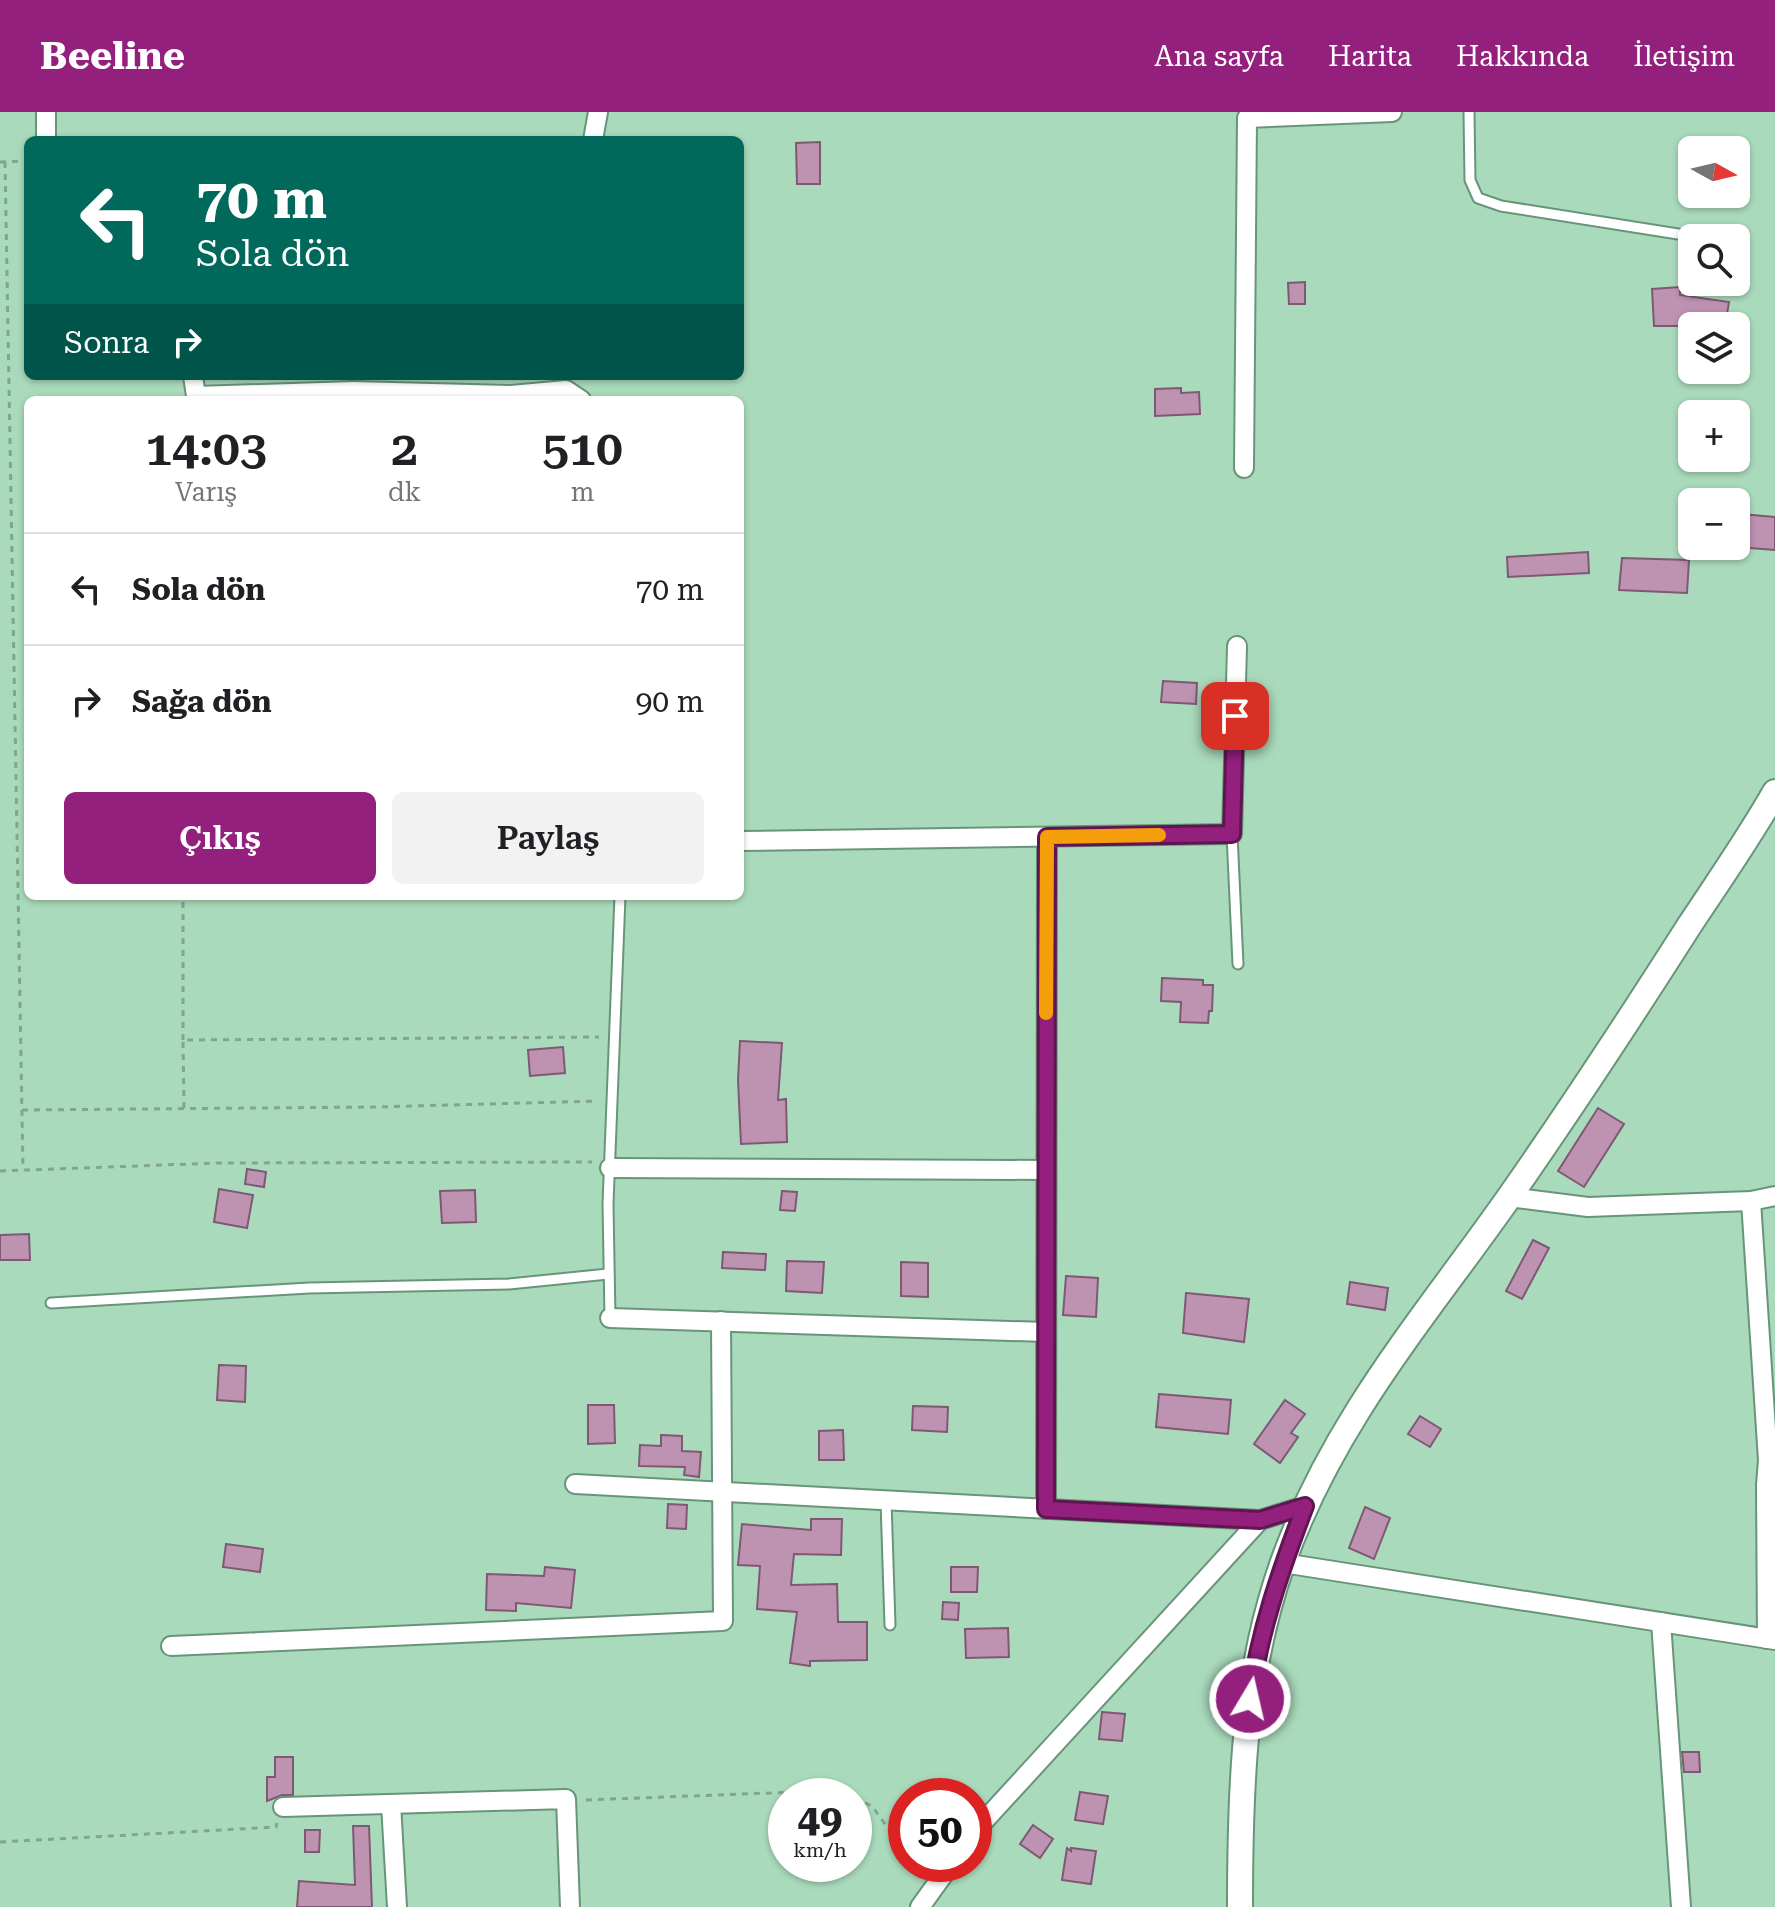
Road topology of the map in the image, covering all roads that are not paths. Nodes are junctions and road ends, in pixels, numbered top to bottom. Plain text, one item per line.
1 (46, 112) edge
2 (598, 112) edge
3 (1392, 112) edge
4 (1469, 112) edge
5 (1247, 115) edge
6 (46, 136) edge
7 (594, 136) edge
8 (1678, 234) edge
9 (196, 396) edge
10 (575, 396) edge
11 (1244, 468) dead end
12 (1237, 646) dead end
13 (1775, 792) edge
14 (1232, 834) junction
15 (1047, 837) junction
16 (744, 841) edge
17 (620, 900) edge
18 (1238, 964) dead end
19 (610, 1165) junction
20 (1045, 1170) junction
21 (1775, 1196) edge
22 (1509, 1197) junction
23 (1751, 1201) junction
24 (608, 1274) junction
25 (51, 1303) dead end
26 (610, 1318) joint
27 (721, 1321) junction
28 (1045, 1332) junction
29 (575, 1484) dead end
30 (724, 1492) junction
31 (886, 1501) junction
32 (1305, 1506) junction
33 (1046, 1509) junction
34 (1260, 1520) junction
35 (1283, 1563) junction
36 (1661, 1622) junction
37 (890, 1625) dead end
38 (1771, 1639) edge
39 (171, 1646) dead end
40 (391, 1804) junction
41 (283, 1807) road end
42 (992, 1812) edge
43 (938, 1882) edge
44 (397, 1907) edge
45 (570, 1907) edge
46 (920, 1907) edge
47 (1240, 1907) edge
48 (1681, 1907) edge

1 - 6 street
2 - 7 street
3 - 5 street
4 - 8 lane
5 - 11 street
9 - 10 street
12 - 14 street
13 - 22 main road
14 - 15 street
14 - 18 lane
15 - 16 street
15 - 20 street
17 - 19 lane
19 - 20 street
19 - 24 lane
20 - 28 street
21 - 23 street
22 - 23 street
22 - 32 main road
23 - 38 street
24 - 25 lane
24 - 26 lane
26 - 27 street
27 - 28 street
27 - 30 street
28 - 33 street
29 - 30 street
30 - 31 street
30 - 39 street
31 - 33 street
31 - 37 lane
32 - 34 street
32 - 35 main road
33 - 34 street
34 - 42 street
35 - 36 street
35 - 47 main road
36 - 38 street
36 - 48 street
40 - 41 street
40 - 44 street
40 - 45 street
43 - 46 street

